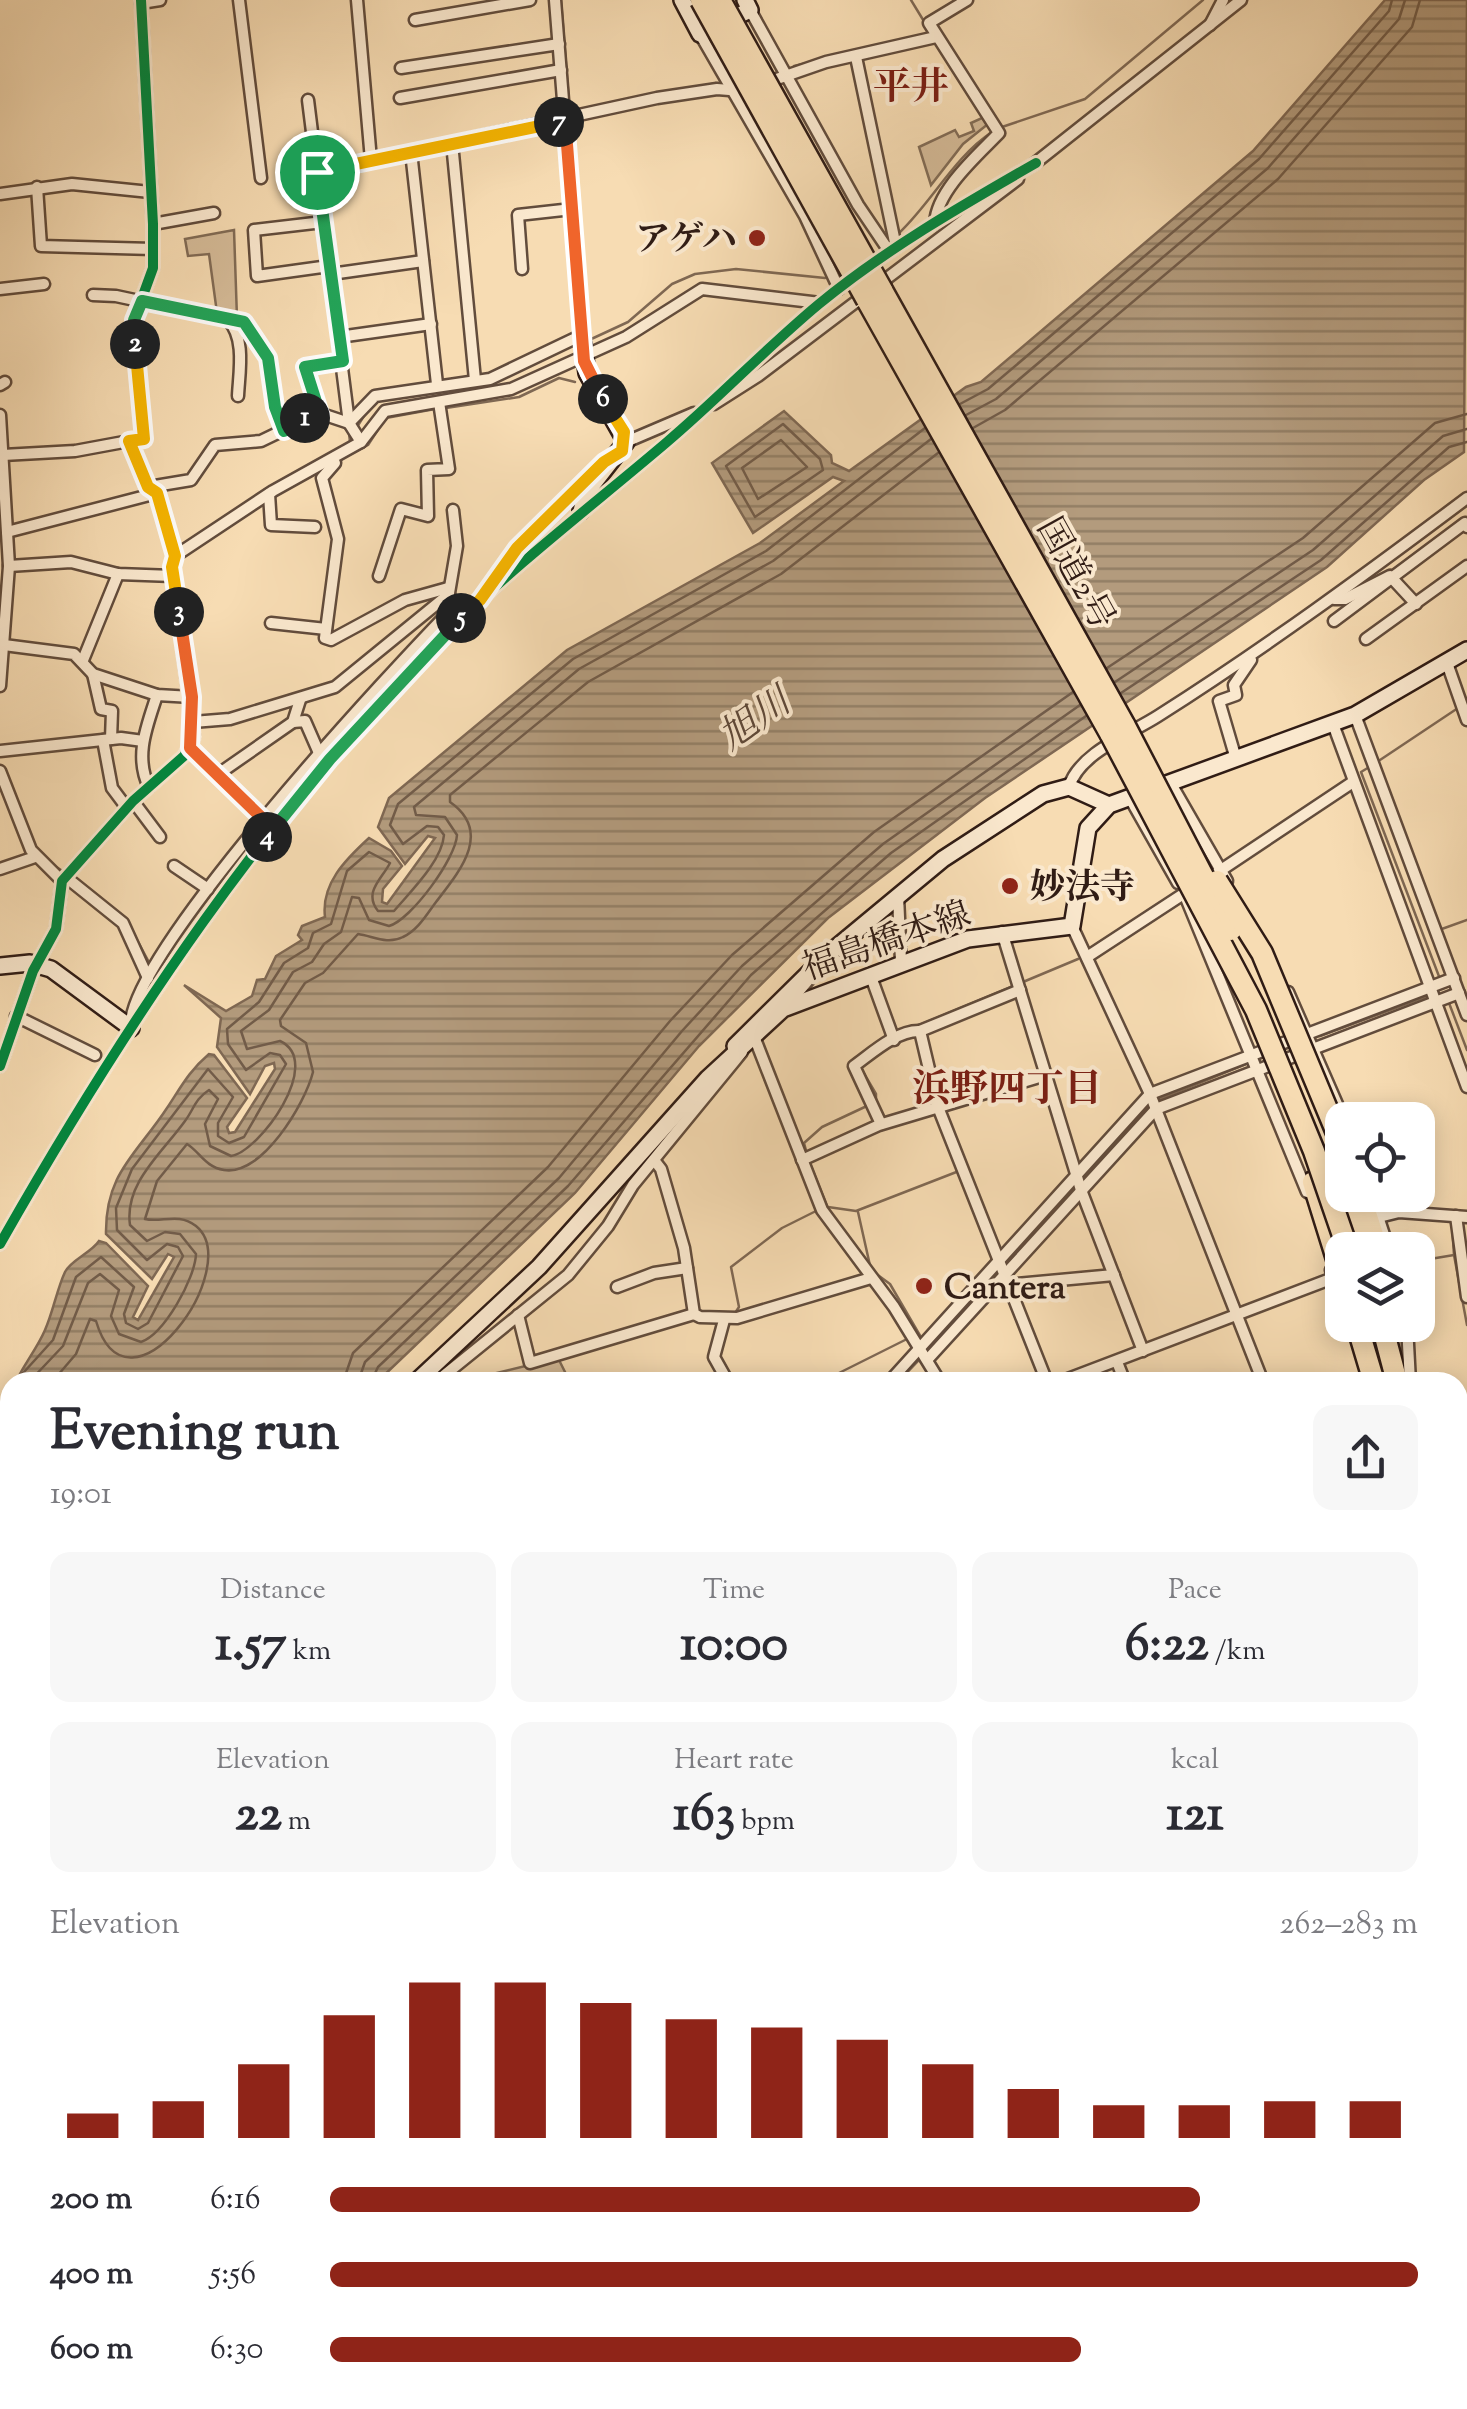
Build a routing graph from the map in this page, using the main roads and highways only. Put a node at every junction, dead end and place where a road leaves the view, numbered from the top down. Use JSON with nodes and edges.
{"nodes":[{"id":1,"x":682,"y":0,"type":"edge"},
{"id":2,"x":700,"y":0,"type":"edge"},
{"id":3,"x":720,"y":0,"type":"edge"},
{"id":4,"x":747,"y":5,"type":"edge"},
{"id":5,"x":582,"y":343,"type":"road end"},
{"id":6,"x":580,"y":511,"type":"road end"},
{"id":7,"x":1467,"y":650,"type":"edge"},
{"id":8,"x":1110,"y":805,"type":"junction"},
{"id":9,"x":1193,"y":852,"type":"junction"},
{"id":10,"x":1190,"y":891,"type":"junction"},
{"id":11,"x":0,"y":966,"type":"edge"},
{"id":12,"x":131,"y":1028,"type":"road end"},
{"id":13,"x":708,"y":1078,"type":"junction"},
{"id":14,"x":1325,"y":1105,"type":"edge"},
{"id":15,"x":1325,"y":1149,"type":"edge"},
{"id":16,"x":1326,"y":1232,"type":"edge"},
{"id":17,"x":1341,"y":1232,"type":"edge"},
{"id":18,"x":1363,"y":1342,"type":"edge"},
{"id":19,"x":1373,"y":1342,"type":"edge"},
{"id":20,"x":1386,"y":1342,"type":"edge"},
{"id":21,"x":1400,"y":1342,"type":"edge"},
{"id":22,"x":427,"y":1372,"type":"edge"},
{"id":23,"x":1371,"y":1372,"type":"edge"},
{"id":24,"x":1381,"y":1372,"type":"edge"},
{"id":25,"x":1394,"y":1372,"type":"edge"},
{"id":26,"x":1406,"y":1372,"type":"edge"}],
"edges":[{"from":1,"to":4,"type":"main road"},
{"from":2,"to":10,"type":"highway","name":"国道2号","bridge":true},
{"from":3,"to":9,"type":"highway","name":"国道2号","bridge":true},
{"from":5,"to":6,"type":"main road"},
{"from":7,"to":8,"type":"main road"},
{"from":8,"to":13,"type":"main road"},
{"from":8,"to":13,"type":"main road","name":"福島橋本線"},
{"from":9,"to":14,"type":"highway","bridge":true},
{"from":9,"to":15,"type":"highway","name":"国道2号","bridge":true},
{"from":10,"to":16,"type":"highway","bridge":true},
{"from":10,"to":17,"type":"highway","name":"国道2号","bridge":true},
{"from":11,"to":12,"type":"main road"},
{"from":13,"to":22,"type":"main road","name":"福島橋本線"},
{"from":18,"to":23,"type":"highway"},
{"from":19,"to":24,"type":"highway"},
{"from":20,"to":25,"type":"highway"},
{"from":21,"to":26,"type":"highway"}]}
